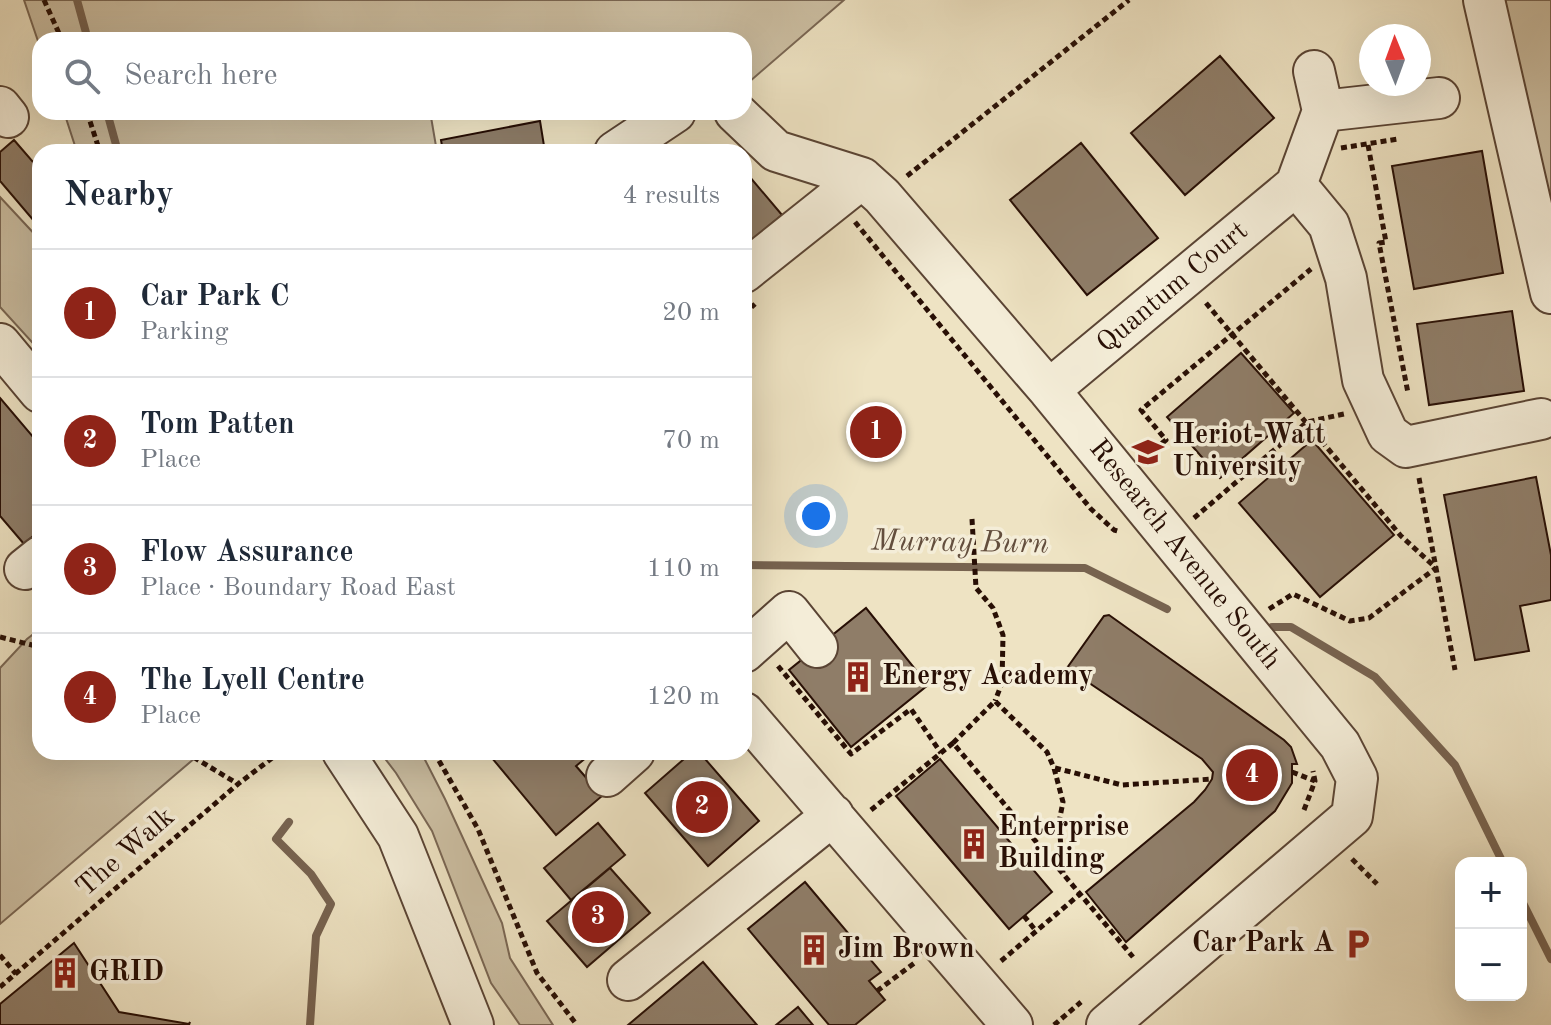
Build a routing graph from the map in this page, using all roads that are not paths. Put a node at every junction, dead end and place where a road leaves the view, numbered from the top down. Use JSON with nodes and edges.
{"nodes":[{"id":1,"x":1484,"y":0,"type":"edge"},
{"id":2,"x":1314,"y":71,"type":"dead end"},
{"id":3,"x":1439,"y":98,"type":"dead end"},
{"id":4,"x":663,"y":120,"type":"edge"},
{"id":5,"x":743,"y":120,"type":"edge"},
{"id":6,"x":1317,"y":128,"type":"junction"},
{"id":7,"x":627,"y":144,"type":"edge"},
{"id":8,"x":1296,"y":185,"type":"junction"},
{"id":9,"x":865,"y":198,"type":"junction"},
{"id":10,"x":752,"y":267,"type":"edge"},
{"id":11,"x":1551,"y":293,"type":"edge"},
{"id":12,"x":0,"y":344,"type":"edge"},
{"id":13,"x":32,"y":382,"type":"edge"},
{"id":14,"x":1049,"y":390,"type":"junction"},
{"id":15,"x":1541,"y":419,"type":"dead end"},
{"id":16,"x":752,"y":643,"type":"edge"},
{"id":17,"x":817,"y":647,"type":"dead end"},
{"id":18,"x":752,"y":722,"type":"edge"},
{"id":19,"x":348,"y":760,"type":"edge"},
{"id":20,"x":839,"y":823,"type":"junction"},
{"id":21,"x":628,"y":980,"type":"dead end"},
{"id":22,"x":1113,"y":1014,"type":"edge"},
{"id":23,"x":473,"y":1025,"type":"edge"},
{"id":24,"x":1012,"y":1025,"type":"edge"}],
"edges":[{"from":1,"to":11,"type":"street"},
{"from":2,"to":6,"type":"street"},
{"from":3,"to":6,"type":"street"},
{"from":4,"to":7,"type":"street"},
{"from":5,"to":9,"type":"street"},
{"from":6,"to":8,"type":"street","name":"Quantum Court"},
{"from":8,"to":14,"type":"street","name":"Quantum Court"},
{"from":8,"to":15,"type":"street"},
{"from":9,"to":10,"type":"street"},
{"from":9,"to":14,"type":"street","name":"Research Avenue South"},
{"from":12,"to":13,"type":"street"},
{"from":14,"to":22,"type":"street","name":"Research Avenue South"},
{"from":16,"to":17,"type":"street"},
{"from":18,"to":20,"type":"street"},
{"from":19,"to":23,"type":"street"},
{"from":20,"to":21,"type":"street"},
{"from":20,"to":24,"type":"street"}]}
